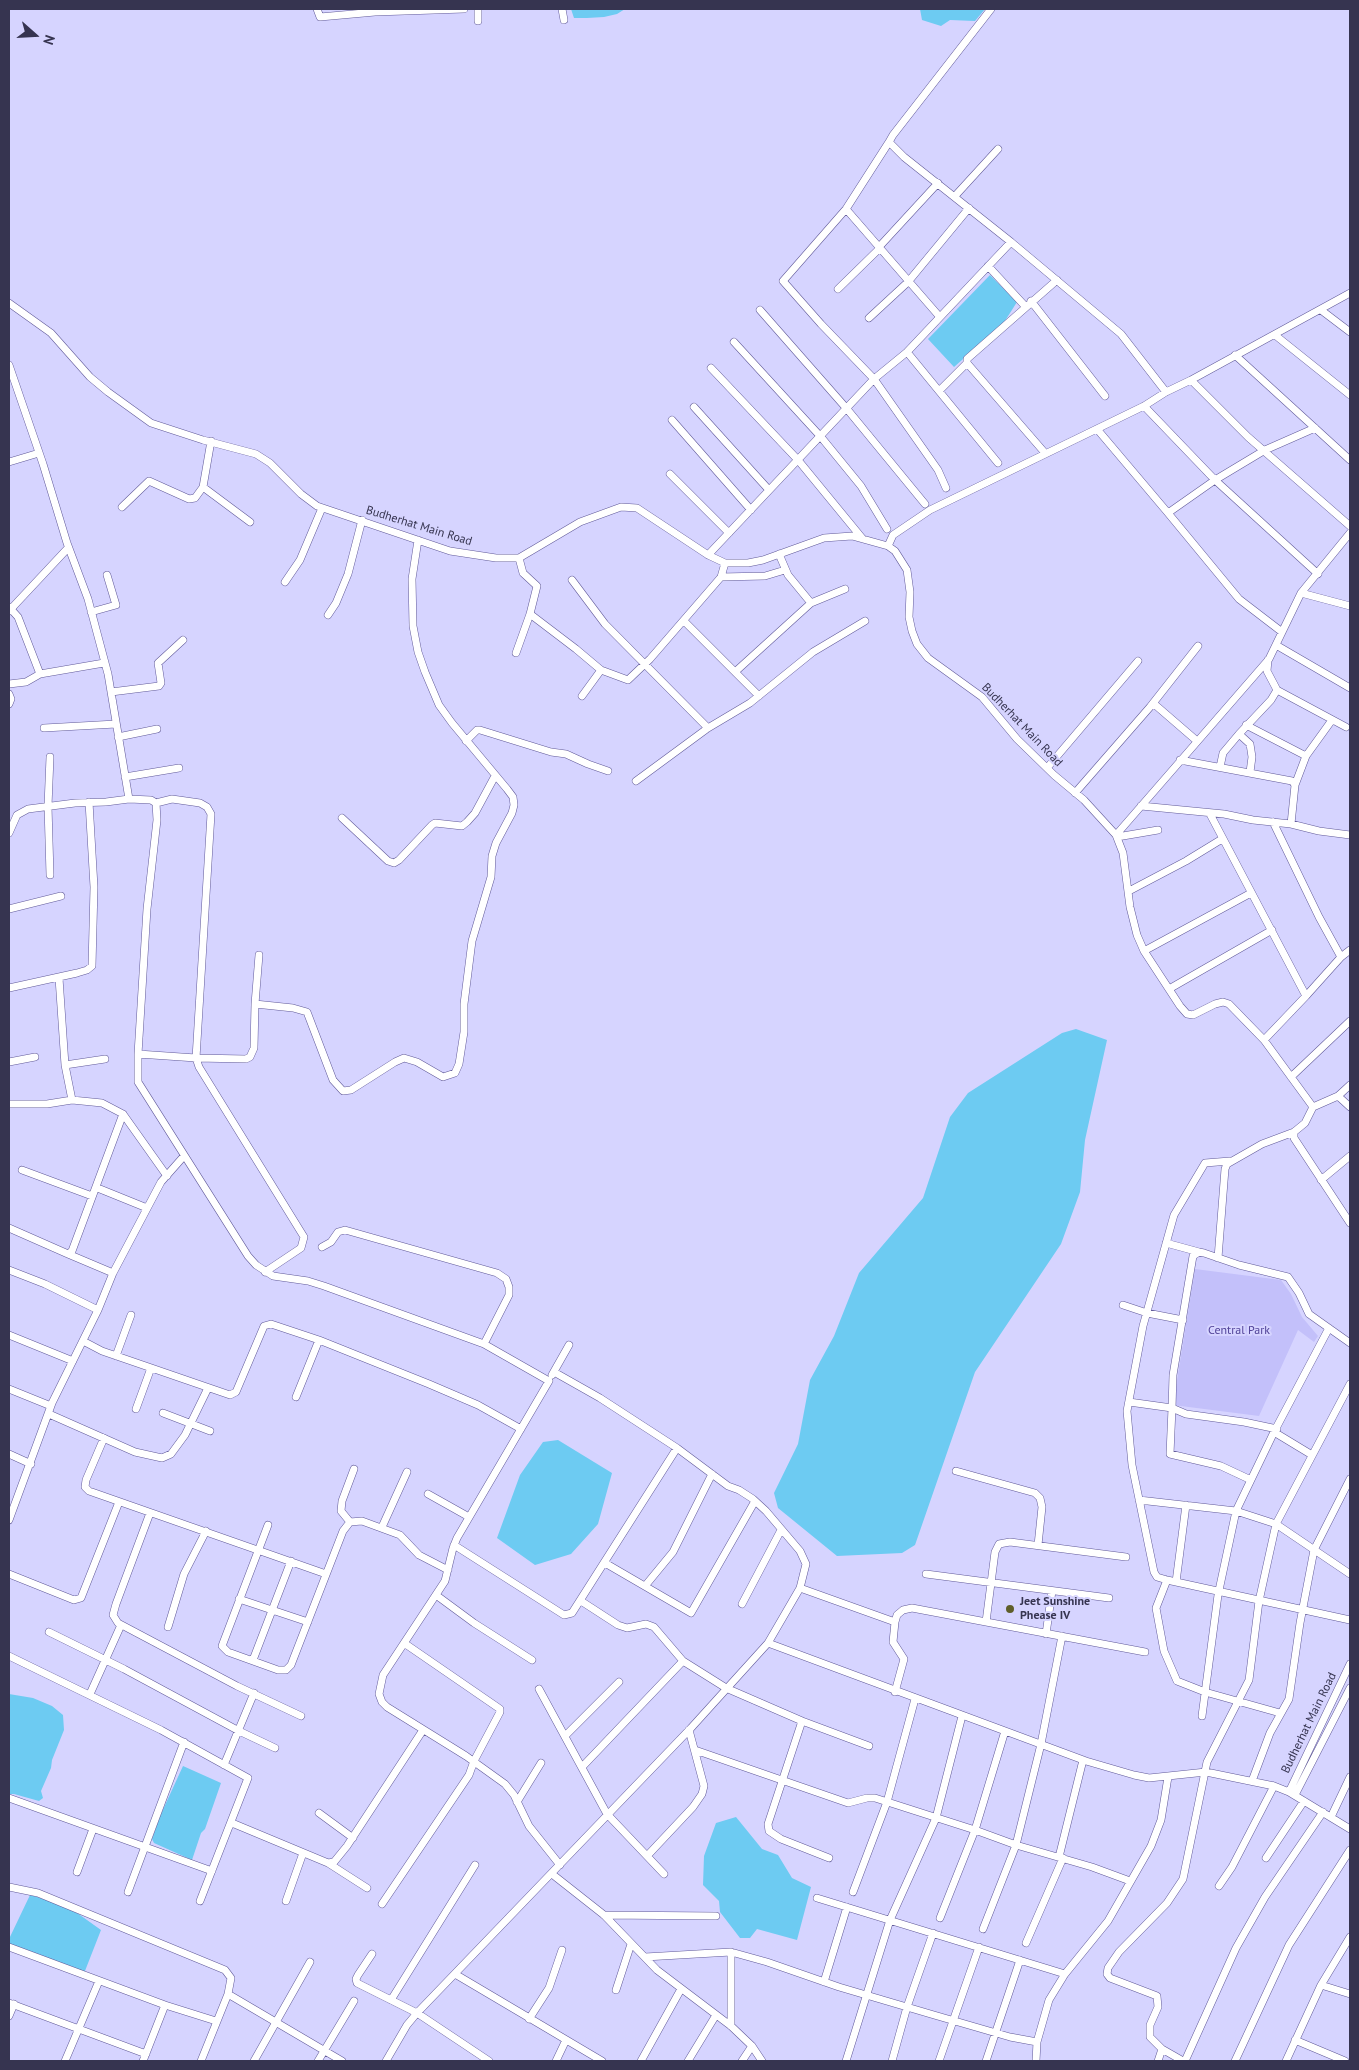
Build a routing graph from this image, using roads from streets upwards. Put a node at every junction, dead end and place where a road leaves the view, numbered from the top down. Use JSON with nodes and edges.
{"nodes":[{"id":1,"x":317,"y":9,"type":"edge"},
{"id":2,"x":464,"y":9,"type":"edge"},
{"id":3,"x":478,"y":9,"type":"edge"},
{"id":4,"x":562,"y":9,"type":"edge"},
{"id":5,"x":991,"y":9,"type":"edge"},
{"id":6,"x":564,"y":20,"type":"dead end"},
{"id":7,"x":478,"y":21,"type":"dead end"},
{"id":8,"x":890,"y":142,"type":"junction"},
{"id":9,"x":998,"y":149,"type":"dead end"},
{"id":10,"x":938,"y":184,"type":"junction"},
{"id":11,"x":955,"y":196,"type":"junction"},
{"id":12,"x":969,"y":208,"type":"junction"},
{"id":13,"x":846,"y":209,"type":"junction"},
{"id":14,"x":1011,"y":242,"type":"junction"},
{"id":15,"x":879,"y":248,"type":"junction"},
{"id":16,"x":988,"y":266,"type":"junction"},
{"id":17,"x":1057,"y":280,"type":"junction"},
{"id":18,"x":908,"y":282,"type":"junction"},
{"id":19,"x":838,"y":289,"type":"dead end"},
{"id":20,"x":1350,"y":293,"type":"edge"},
{"id":21,"x":1031,"y":301,"type":"junction"},
{"id":22,"x":9,"y":303,"type":"edge"},
{"id":23,"x":1025,"y":306,"type":"junction"},
{"id":24,"x":760,"y":310,"type":"dead end"},
{"id":25,"x":1321,"y":310,"type":"junction"},
{"id":26,"x":939,"y":316,"type":"junction"},
{"id":27,"x":869,"y":318,"type":"dead end"},
{"id":28,"x":1350,"y":332,"type":"edge"},
{"id":29,"x":1275,"y":335,"type":"junction"},
{"id":30,"x":734,"y":342,"type":"dead end"},
{"id":31,"x":907,"y":352,"type":"junction"},
{"id":32,"x":1235,"y":355,"type":"junction"},
{"id":33,"x":968,"y":363,"type":"junction"},
{"id":34,"x":9,"y":365,"type":"edge"},
{"id":35,"x":710,"y":368,"type":"dead end"},
{"id":36,"x":874,"y":379,"type":"junction"},
{"id":37,"x":1191,"y":380,"type":"junction"},
{"id":38,"x":939,"y":391,"type":"junction"},
{"id":39,"x":1166,"y":392,"type":"junction"},
{"id":40,"x":1105,"y":396,"type":"dead end"},
{"id":41,"x":1350,"y":396,"type":"edge"},
{"id":42,"x":694,"y":406,"type":"dead end"},
{"id":43,"x":1144,"y":406,"type":"junction"},
{"id":44,"x":847,"y":409,"type":"junction"},
{"id":45,"x":672,"y":420,"type":"dead end"},
{"id":46,"x":1315,"y":428,"type":"junction"},
{"id":47,"x":1097,"y":429,"type":"junction"},
{"id":48,"x":821,"y":437,"type":"junction"},
{"id":49,"x":211,"y":441,"type":"junction"},
{"id":50,"x":1266,"y":450,"type":"junction"},
{"id":51,"x":39,"y":452,"type":"junction"},
{"id":52,"x":1045,"y":453,"type":"junction"},
{"id":53,"x":798,"y":460,"type":"junction"},
{"id":54,"x":1350,"y":460,"type":"edge"},
{"id":55,"x":9,"y":462,"type":"edge"},
{"id":56,"x":998,"y":463,"type":"dead end"},
{"id":57,"x":670,"y":474,"type":"dead end"},
{"id":58,"x":1215,"y":480,"type":"junction"},
{"id":59,"x":203,"y":487,"type":"junction"},
{"id":60,"x":946,"y":488,"type":"dead end"},
{"id":61,"x":769,"y":490,"type":"junction"},
{"id":62,"x":925,"y":504,"type":"dead end"},
{"id":63,"x":122,"y":508,"type":"dead end"},
{"id":64,"x":322,"y":508,"type":"junction"},
{"id":65,"x":751,"y":510,"type":"junction"},
{"id":66,"x":1168,"y":513,"type":"junction"},
{"id":67,"x":362,"y":520,"type":"junction"},
{"id":68,"x":250,"y":522,"type":"dead end"},
{"id":69,"x":1350,"y":526,"type":"edge"},
{"id":70,"x":887,"y":529,"type":"dead end"},
{"id":71,"x":729,"y":533,"type":"junction"},
{"id":72,"x":1350,"y":533,"type":"edge"},
{"id":73,"x":862,"y":538,"type":"junction"},
{"id":74,"x":418,"y":540,"type":"junction"},
{"id":75,"x":1342,"y":542,"type":"junction"},
{"id":76,"x":1350,"y":545,"type":"edge"},
{"id":77,"x":888,"y":546,"type":"junction"},
{"id":78,"x":68,"y":548,"type":"junction"},
{"id":79,"x":779,"y":554,"type":"junction"},
{"id":80,"x":708,"y":555,"type":"junction"},
{"id":81,"x":519,"y":558,"type":"junction"},
{"id":82,"x":725,"y":564,"type":"junction"},
{"id":83,"x":785,"y":570,"type":"junction"},
{"id":84,"x":1318,"y":574,"type":"junction"},
{"id":85,"x":107,"y":575,"type":"dead end"},
{"id":86,"x":721,"y":577,"type":"junction"},
{"id":87,"x":572,"y":580,"type":"dead end"},
{"id":88,"x":286,"y":582,"type":"dead end"},
{"id":89,"x":845,"y":589,"type":"dead end"},
{"id":90,"x":1301,"y":593,"type":"junction"},
{"id":91,"x":811,"y":603,"type":"junction"},
{"id":92,"x":1350,"y":606,"type":"edge"},
{"id":93,"x":9,"y":609,"type":"edge"},
{"id":94,"x":91,"y":612,"type":"junction"},
{"id":95,"x":530,"y":614,"type":"junction"},
{"id":96,"x":328,"y":615,"type":"dead end"},
{"id":97,"x":684,"y":621,"type":"junction"},
{"id":98,"x":865,"y":621,"type":"dead end"},
{"id":99,"x":1282,"y":632,"type":"junction"},
{"id":100,"x":183,"y":640,"type":"dead end"},
{"id":101,"x":1276,"y":645,"type":"junction"},
{"id":102,"x":1198,"y":646,"type":"dead end"},
{"id":103,"x":516,"y":653,"type":"dead end"},
{"id":104,"x":1268,"y":660,"type":"junction"},
{"id":105,"x":1138,"y":661,"type":"dead end"},
{"id":106,"x":644,"y":662,"type":"junction"},
{"id":107,"x":104,"y":663,"type":"junction"},
{"id":108,"x":601,"y":670,"type":"junction"},
{"id":109,"x":735,"y":672,"type":"junction"},
{"id":110,"x":40,"y":674,"type":"junction"},
{"id":111,"x":9,"y":684,"type":"edge"},
{"id":112,"x":1350,"y":688,"type":"edge"},
{"id":113,"x":1277,"y":690,"type":"junction"},
{"id":114,"x":111,"y":692,"type":"junction"},
{"id":115,"x":9,"y":694,"type":"edge"},
{"id":116,"x":582,"y":696,"type":"dead end"},
{"id":117,"x":759,"y":696,"type":"junction"},
{"id":118,"x":1153,"y":703,"type":"junction"},
{"id":119,"x":9,"y":704,"type":"edge"},
{"id":120,"x":1332,"y":720,"type":"junction"},
{"id":121,"x":116,"y":724,"type":"junction"},
{"id":122,"x":1246,"y":726,"type":"junction"},
{"id":123,"x":1346,"y":727,"type":"dead end"},
{"id":124,"x":44,"y":728,"type":"dead end"},
{"id":125,"x":708,"y":728,"type":"junction"},
{"id":126,"x":157,"y":729,"type":"dead end"},
{"id":127,"x":1240,"y":734,"type":"junction"},
{"id":128,"x":118,"y":737,"type":"junction"},
{"id":129,"x":466,"y":740,"type":"junction"},
{"id":130,"x":1196,"y":741,"type":"junction"},
{"id":131,"x":50,"y":756,"type":"dead end"},
{"id":132,"x":1306,"y":756,"type":"junction"},
{"id":133,"x":1180,"y":760,"type":"junction"},
{"id":134,"x":1220,"y":767,"type":"junction"},
{"id":135,"x":179,"y":768,"type":"dead end"},
{"id":136,"x":1047,"y":768,"type":"junction"},
{"id":137,"x":608,"y":770,"type":"dead end"},
{"id":138,"x":1250,"y":772,"type":"junction"},
{"id":139,"x":495,"y":776,"type":"junction"},
{"id":140,"x":125,"y":777,"type":"junction"},
{"id":141,"x":636,"y":781,"type":"dead end"},
{"id":142,"x":1296,"y":785,"type":"junction"},
{"id":143,"x":1075,"y":793,"type":"junction"},
{"id":144,"x":129,"y":799,"type":"junction"},
{"id":145,"x":89,"y":802,"type":"junction"},
{"id":146,"x":156,"y":803,"type":"junction"},
{"id":147,"x":48,"y":806,"type":"junction"},
{"id":148,"x":1141,"y":806,"type":"junction"},
{"id":149,"x":1210,"y":814,"type":"junction"},
{"id":150,"x":342,"y":818,"type":"dead end"},
{"id":151,"x":1273,"y":822,"type":"junction"},
{"id":152,"x":1291,"y":824,"type":"junction"},
{"id":153,"x":1158,"y":830,"type":"dead end"},
{"id":154,"x":9,"y":833,"type":"edge"},
{"id":155,"x":1350,"y":835,"type":"edge"},
{"id":156,"x":1117,"y":836,"type":"junction"},
{"id":157,"x":1222,"y":839,"type":"junction"},
{"id":158,"x":50,"y":875,"type":"dead end"},
{"id":159,"x":1128,"y":891,"type":"junction"},
{"id":160,"x":1251,"y":893,"type":"junction"},
{"id":161,"x":61,"y":896,"type":"dead end"},
{"id":162,"x":9,"y":909,"type":"edge"},
{"id":163,"x":1272,"y":930,"type":"junction"},
{"id":164,"x":1144,"y":950,"type":"junction"},
{"id":165,"x":1350,"y":950,"type":"edge"},
{"id":166,"x":259,"y":955,"type":"dead end"},
{"id":167,"x":1341,"y":957,"type":"junction"},
{"id":168,"x":58,"y":978,"type":"junction"},
{"id":169,"x":9,"y":988,"type":"edge"},
{"id":170,"x":1168,"y":989,"type":"junction"},
{"id":171,"x":1306,"y":996,"type":"junction"},
{"id":172,"x":255,"y":1004,"type":"junction"},
{"id":173,"x":1350,"y":1021,"type":"edge"},
{"id":174,"x":1264,"y":1040,"type":"junction"},
{"id":175,"x":138,"y":1054,"type":"junction"},
{"id":176,"x":35,"y":1057,"type":"dead end"},
{"id":177,"x":196,"y":1058,"type":"junction"},
{"id":178,"x":105,"y":1059,"type":"dead end"},
{"id":179,"x":9,"y":1062,"type":"edge"},
{"id":180,"x":65,"y":1065,"type":"junction"},
{"id":181,"x":1291,"y":1077,"type":"junction"},
{"id":182,"x":1350,"y":1085,"type":"edge"},
{"id":183,"x":1338,"y":1096,"type":"junction"},
{"id":184,"x":72,"y":1100,"type":"junction"},
{"id":185,"x":9,"y":1104,"type":"edge"},
{"id":186,"x":1313,"y":1107,"type":"junction"},
{"id":187,"x":1350,"y":1107,"type":"edge"},
{"id":188,"x":123,"y":1114,"type":"junction"},
{"id":189,"x":1294,"y":1132,"type":"junction"},
{"id":190,"x":184,"y":1156,"type":"junction"},
{"id":191,"x":1350,"y":1156,"type":"edge"},
{"id":192,"x":1230,"y":1161,"type":"junction"},
{"id":193,"x":22,"y":1170,"type":"dead end"},
{"id":194,"x":167,"y":1176,"type":"junction"},
{"id":195,"x":1322,"y":1180,"type":"junction"},
{"id":196,"x":100,"y":1189,"type":"dead end"},
{"id":197,"x":92,"y":1196,"type":"junction"},
{"id":198,"x":147,"y":1208,"type":"junction"},
{"id":199,"x":1350,"y":1223,"type":"edge"},
{"id":200,"x":9,"y":1228,"type":"edge"},
{"id":201,"x":1166,"y":1243,"type":"junction"},
{"id":202,"x":322,"y":1248,"type":"dead end"},
{"id":203,"x":1199,"y":1252,"type":"junction"},
{"id":204,"x":68,"y":1254,"type":"junction"},
{"id":205,"x":1218,"y":1258,"type":"junction"},
{"id":206,"x":9,"y":1270,"type":"edge"},
{"id":207,"x":264,"y":1272,"type":"junction"},
{"id":208,"x":113,"y":1273,"type":"junction"},
{"id":209,"x":1126,"y":1306,"type":"dead end"},
{"id":210,"x":98,"y":1310,"type":"junction"},
{"id":211,"x":1146,"y":1312,"type":"junction"},
{"id":212,"x":131,"y":1315,"type":"dead end"},
{"id":213,"x":1183,"y":1320,"type":"junction"},
{"id":214,"x":1329,"y":1328,"type":"junction"},
{"id":215,"x":9,"y":1336,"type":"edge"},
{"id":216,"x":319,"y":1340,"type":"junction"},
{"id":217,"x":83,"y":1341,"type":"junction"},
{"id":218,"x":1350,"y":1343,"type":"edge"},
{"id":219,"x":484,"y":1344,"type":"junction"},
{"id":220,"x":570,"y":1345,"type":"dead end"},
{"id":221,"x":116,"y":1356,"type":"junction"},
{"id":222,"x":73,"y":1361,"type":"junction"},
{"id":223,"x":151,"y":1368,"type":"junction"},
{"id":224,"x":554,"y":1372,"type":"junction"},
{"id":225,"x":548,"y":1382,"type":"junction"},
{"id":226,"x":1350,"y":1384,"type":"edge"},
{"id":227,"x":208,"y":1388,"type":"junction"},
{"id":228,"x":9,"y":1389,"type":"edge"},
{"id":229,"x":296,"y":1397,"type":"dead end"},
{"id":230,"x":1129,"y":1402,"type":"junction"},
{"id":231,"x":51,"y":1406,"type":"junction"},
{"id":232,"x":1172,"y":1408,"type":"junction"},
{"id":233,"x":136,"y":1409,"type":"dead end"},
{"id":234,"x":163,"y":1413,"type":"dead end"},
{"id":235,"x":49,"y":1414,"type":"junction"},
{"id":236,"x":190,"y":1423,"type":"junction"},
{"id":237,"x":521,"y":1429,"type":"junction"},
{"id":238,"x":210,"y":1431,"type":"dead end"},
{"id":239,"x":1275,"y":1431,"type":"junction"},
{"id":240,"x":104,"y":1438,"type":"junction"},
{"id":241,"x":677,"y":1448,"type":"junction"},
{"id":242,"x":9,"y":1454,"type":"edge"},
{"id":243,"x":1312,"y":1455,"type":"junction"},
{"id":244,"x":31,"y":1464,"type":"junction"},
{"id":245,"x":354,"y":1469,"type":"dead end"},
{"id":246,"x":956,"y":1471,"type":"dead end"},
{"id":247,"x":407,"y":1472,"type":"dead end"},
{"id":248,"x":712,"y":1474,"type":"junction"},
{"id":249,"x":1251,"y":1480,"type":"junction"},
{"id":250,"x":1350,"y":1480,"type":"edge"},
{"id":251,"x":428,"y":1494,"type":"dead end"},
{"id":252,"x":1139,"y":1500,"type":"junction"},
{"id":253,"x":755,"y":1501,"type":"junction"},
{"id":254,"x":120,"y":1502,"type":"junction"},
{"id":255,"x":1186,"y":1506,"type":"junction"},
{"id":256,"x":1236,"y":1511,"type":"junction"},
{"id":257,"x":150,"y":1513,"type":"junction"},
{"id":258,"x":10,"y":1514,"type":"edge"},
{"id":259,"x":469,"y":1517,"type":"junction"},
{"id":260,"x":350,"y":1522,"type":"junction"},
{"id":261,"x":1276,"y":1524,"type":"junction"},
{"id":262,"x":268,"y":1525,"type":"dead end"},
{"id":263,"x":382,"y":1527,"type":"junction"},
{"id":264,"x":781,"y":1530,"type":"junction"},
{"id":265,"x":206,"y":1531,"type":"junction"},
{"id":266,"x":454,"y":1545,"type":"junction"},
{"id":267,"x":1038,"y":1546,"type":"junction"},
{"id":268,"x":258,"y":1549,"type":"junction"},
{"id":269,"x":1314,"y":1550,"type":"junction"},
{"id":270,"x":1126,"y":1557,"type":"dead end"},
{"id":271,"x":291,"y":1561,"type":"junction"},
{"id":272,"x":605,"y":1563,"type":"junction"},
{"id":273,"x":448,"y":1570,"type":"junction"},
{"id":274,"x":1350,"y":1573,"type":"edge"},
{"id":275,"x":9,"y":1574,"type":"edge"},
{"id":276,"x":326,"y":1574,"type":"junction"},
{"id":277,"x":926,"y":1574,"type":"dead end"},
{"id":278,"x":1167,"y":1580,"type":"junction"},
{"id":279,"x":992,"y":1581,"type":"junction"},
{"id":280,"x":1176,"y":1582,"type":"junction"},
{"id":281,"x":645,"y":1586,"type":"junction"},
{"id":282,"x":800,"y":1588,"type":"junction"},
{"id":283,"x":1052,"y":1591,"type":"junction"},
{"id":284,"x":1219,"y":1591,"type":"junction"},
{"id":285,"x":436,"y":1595,"type":"junction"},
{"id":286,"x":1109,"y":1598,"type":"dead end"},
{"id":287,"x":239,"y":1599,"type":"junction"},
{"id":288,"x":581,"y":1601,"type":"junction"},
{"id":289,"x":1259,"y":1601,"type":"junction"},
{"id":290,"x":742,"y":1604,"type":"dead end"},
{"id":291,"x":1302,"y":1609,"type":"junction"},
{"id":292,"x":272,"y":1610,"type":"junction"},
{"id":293,"x":1350,"y":1620,"type":"edge"},
{"id":294,"x":308,"y":1622,"type":"junction"},
{"id":295,"x":894,"y":1622,"type":"junction"},
{"id":296,"x":986,"y":1622,"type":"junction"},
{"id":297,"x":121,"y":1626,"type":"junction"},
{"id":298,"x":168,"y":1627,"type":"dead end"},
{"id":299,"x":48,"y":1632,"type":"dead end"},
{"id":300,"x":1046,"y":1634,"type":"junction"},
{"id":301,"x":1062,"y":1636,"type":"junction"},
{"id":302,"x":404,"y":1643,"type":"junction"},
{"id":303,"x":768,"y":1643,"type":"junction"},
{"id":304,"x":1146,"y":1652,"type":"dead end"},
{"id":305,"x":9,"y":1656,"type":"edge"},
{"id":306,"x":106,"y":1660,"type":"junction"},
{"id":307,"x":253,"y":1660,"type":"junction"},
{"id":308,"x":532,"y":1660,"type":"dead end"},
{"id":309,"x":683,"y":1661,"type":"junction"},
{"id":310,"x":1350,"y":1664,"type":"edge"},
{"id":311,"x":619,"y":1682,"type":"dead end"},
{"id":312,"x":726,"y":1688,"type":"junction"},
{"id":313,"x":1350,"y":1688,"type":"edge"},
{"id":314,"x":538,"y":1689,"type":"dead end"},
{"id":315,"x":895,"y":1692,"type":"junction"},
{"id":316,"x":1204,"y":1692,"type":"junction"},
{"id":317,"x":254,"y":1693,"type":"junction"},
{"id":318,"x":90,"y":1694,"type":"junction"},
{"id":319,"x":915,"y":1699,"type":"junction"},
{"id":320,"x":1348,"y":1699,"type":"edge"},
{"id":321,"x":1238,"y":1701,"type":"junction"},
{"id":322,"x":1280,"y":1713,"type":"junction"},
{"id":323,"x":301,"y":1716,"type":"dead end"},
{"id":324,"x":962,"y":1716,"type":"junction"},
{"id":325,"x":1202,"y":1716,"type":"dead end"},
{"id":326,"x":802,"y":1721,"type":"junction"},
{"id":327,"x":423,"y":1730,"type":"junction"},
{"id":328,"x":690,"y":1730,"type":"junction"},
{"id":329,"x":238,"y":1731,"type":"junction"},
{"id":330,"x":1005,"y":1731,"type":"junction"},
{"id":331,"x":565,"y":1736,"type":"junction"},
{"id":332,"x":184,"y":1742,"type":"junction"},
{"id":333,"x":1041,"y":1744,"type":"junction"},
{"id":334,"x":869,"y":1746,"type":"dead end"},
{"id":335,"x":275,"y":1748,"type":"dead end"},
{"id":336,"x":695,"y":1750,"type":"junction"},
{"id":337,"x":1083,"y":1760,"type":"junction"},
{"id":338,"x":474,"y":1761,"type":"junction"},
{"id":339,"x":541,"y":1763,"type":"dead end"},
{"id":340,"x":224,"y":1765,"type":"junction"},
{"id":341,"x":582,"y":1767,"type":"junction"},
{"id":342,"x":1206,"y":1772,"type":"junction"},
{"id":343,"x":1168,"y":1777,"type":"junction"},
{"id":344,"x":1350,"y":1777,"type":"edge"},
{"id":345,"x":782,"y":1779,"type":"junction"},
{"id":346,"x":1252,"y":1781,"type":"junction"},
{"id":347,"x":1274,"y":1786,"type":"junction"},
{"id":348,"x":1292,"y":1793,"type":"junction"},
{"id":349,"x":9,"y":1798,"type":"edge"},
{"id":350,"x":1304,"y":1801,"type":"junction"},
{"id":351,"x":516,"y":1802,"type":"junction"},
{"id":352,"x":887,"y":1802,"type":"junction"},
{"id":353,"x":1323,"y":1812,"type":"junction"},
{"id":354,"x":319,"y":1813,"type":"dead end"},
{"id":355,"x":607,"y":1814,"type":"junction"},
{"id":356,"x":1331,"y":1817,"type":"junction"},
{"id":357,"x":936,"y":1818,"type":"junction"},
{"id":358,"x":232,"y":1823,"type":"junction"},
{"id":359,"x":93,"y":1829,"type":"junction"},
{"id":360,"x":1350,"y":1829,"type":"edge"},
{"id":361,"x":976,"y":1830,"type":"junction"},
{"id":362,"x":353,"y":1838,"type":"junction"},
{"id":363,"x":1016,"y":1845,"type":"junction"},
{"id":364,"x":144,"y":1848,"type":"junction"},
{"id":365,"x":1350,"y":1850,"type":"edge"},
{"id":366,"x":304,"y":1853,"type":"junction"},
{"id":367,"x":647,"y":1856,"type":"junction"},
{"id":368,"x":829,"y":1858,"type":"dead end"},
{"id":369,"x":1061,"y":1858,"type":"junction"},
{"id":370,"x":1266,"y":1858,"type":"dead end"},
{"id":371,"x":328,"y":1863,"type":"junction"},
{"id":372,"x":475,"y":1865,"type":"dead end"},
{"id":373,"x":560,"y":1865,"type":"junction"},
{"id":374,"x":212,"y":1871,"type":"junction"},
{"id":375,"x":77,"y":1872,"type":"dead end"},
{"id":376,"x":552,"y":1874,"type":"junction"},
{"id":377,"x":664,"y":1874,"type":"dead end"},
{"id":378,"x":1130,"y":1881,"type":"junction"},
{"id":379,"x":1219,"y":1886,"type":"dead end"},
{"id":380,"x":9,"y":1887,"type":"edge"},
{"id":381,"x":367,"y":1888,"type":"dead end"},
{"id":382,"x":128,"y":1892,"type":"dead end"},
{"id":383,"x":853,"y":1892,"type":"dead end"},
{"id":384,"x":817,"y":1898,"type":"dead end"},
{"id":385,"x":286,"y":1901,"type":"dead end"},
{"id":386,"x":200,"y":1902,"type":"dead end"},
{"id":387,"x":382,"y":1904,"type":"dead end"},
{"id":388,"x":847,"y":1907,"type":"junction"},
{"id":389,"x":604,"y":1915,"type":"junction"},
{"id":390,"x":716,"y":1916,"type":"dead end"},
{"id":391,"x":940,"y":1918,"type":"dead end"},
{"id":392,"x":890,"y":1920,"type":"junction"},
{"id":393,"x":983,"y":1929,"type":"dead end"},
{"id":394,"x":934,"y":1933,"type":"junction"},
{"id":395,"x":1350,"y":1937,"type":"edge"},
{"id":396,"x":1026,"y":1943,"type":"dead end"},
{"id":397,"x":631,"y":1944,"type":"junction"},
{"id":398,"x":978,"y":1947,"type":"junction"},
{"id":399,"x":9,"y":1948,"type":"edge"},
{"id":400,"x":562,"y":1950,"type":"dead end"},
{"id":401,"x":731,"y":1952,"type":"junction"},
{"id":402,"x":372,"y":1954,"type":"dead end"},
{"id":403,"x":645,"y":1957,"type":"junction"},
{"id":404,"x":1020,"y":1960,"type":"junction"},
{"id":405,"x":310,"y":1962,"type":"dead end"},
{"id":406,"x":455,"y":1974,"type":"junction"},
{"id":407,"x":1065,"y":1974,"type":"junction"},
{"id":408,"x":99,"y":1981,"type":"junction"},
{"id":409,"x":824,"y":1982,"type":"junction"},
{"id":410,"x":1321,"y":1985,"type":"junction"},
{"id":411,"x":681,"y":1989,"type":"junction"},
{"id":412,"x":616,"y":1990,"type":"dead end"},
{"id":413,"x":228,"y":1994,"type":"junction"},
{"id":414,"x":1350,"y":1994,"type":"edge"},
{"id":415,"x":866,"y":1995,"type":"junction"},
{"id":416,"x":391,"y":2000,"type":"junction"},
{"id":417,"x":354,"y":2002,"type":"dead end"},
{"id":418,"x":11,"y":2004,"type":"edge"},
{"id":419,"x":165,"y":2005,"type":"junction"},
{"id":420,"x":907,"y":2007,"type":"junction"},
{"id":421,"x":417,"y":2013,"type":"junction"},
{"id":422,"x":716,"y":2015,"type":"junction"},
{"id":423,"x":9,"y":2016,"type":"edge"},
{"id":424,"x":529,"y":2019,"type":"junction"},
{"id":425,"x":952,"y":2020,"type":"junction"},
{"id":426,"x":216,"y":2021,"type":"junction"},
{"id":427,"x":276,"y":2021,"type":"junction"},
{"id":428,"x":732,"y":2026,"type":"junction"},
{"id":429,"x":80,"y":2030,"type":"junction"},
{"id":430,"x":995,"y":2033,"type":"junction"},
{"id":431,"x":566,"y":2040,"type":"junction"},
{"id":432,"x":1295,"y":2040,"type":"junction"},
{"id":433,"x":1038,"y":2042,"type":"junction"},
{"id":434,"x":752,"y":2046,"type":"junction"},
{"id":435,"x":1162,"y":2048,"type":"junction"},
{"id":436,"x":324,"y":2049,"type":"junction"},
{"id":437,"x":145,"y":2058,"type":"edge"},
{"id":438,"x":65,"y":2061,"type":"edge"},
{"id":439,"x":201,"y":2061,"type":"edge"},
{"id":440,"x":254,"y":2061,"type":"edge"},
{"id":441,"x":318,"y":2061,"type":"edge"},
{"id":442,"x":342,"y":2061,"type":"edge"},
{"id":443,"x":386,"y":2061,"type":"edge"},
{"id":444,"x":489,"y":2061,"type":"edge"},
{"id":445,"x":556,"y":2061,"type":"edge"},
{"id":446,"x":602,"y":2061,"type":"edge"},
{"id":447,"x":641,"y":2061,"type":"edge"},
{"id":448,"x":688,"y":2061,"type":"edge"},
{"id":449,"x":742,"y":2061,"type":"edge"},
{"id":450,"x":762,"y":2061,"type":"edge"},
{"id":451,"x":846,"y":2061,"type":"edge"},
{"id":452,"x":892,"y":2061,"type":"edge"},
{"id":453,"x":939,"y":2061,"type":"edge"},
{"id":454,"x":986,"y":2061,"type":"edge"},
{"id":455,"x":1036,"y":2061,"type":"edge"},
{"id":456,"x":1158,"y":2061,"type":"edge"},
{"id":457,"x":1184,"y":2061,"type":"edge"},
{"id":458,"x":1235,"y":2061,"type":"edge"},
{"id":459,"x":1286,"y":2061,"type":"edge"},
{"id":460,"x":1345,"y":2061,"type":"edge"}],
"edges":[{"from":1,"to":2,"type":"street"},
{"from":3,"to":7,"type":"street"},
{"from":4,"to":6,"type":"street"},
{"from":5,"to":8,"type":"street"},
{"from":8,"to":10,"type":"street"},
{"from":8,"to":13,"type":"street"},
{"from":9,"to":11,"type":"street"},
{"from":10,"to":11,"type":"street"},
{"from":10,"to":15,"type":"street"},
{"from":11,"to":12,"type":"street"},
{"from":12,"to":14,"type":"street"},
{"from":12,"to":18,"type":"street"},
{"from":13,"to":15,"type":"street"},
{"from":13,"to":36,"type":"street"},
{"from":14,"to":16,"type":"street"},
{"from":14,"to":17,"type":"street"},
{"from":15,"to":18,"type":"street"},
{"from":15,"to":19,"type":"street"},
{"from":16,"to":23,"type":"street"},
{"from":16,"to":26,"type":"street"},
{"from":17,"to":21,"type":"street"},
{"from":17,"to":39,"type":"street"},
{"from":18,"to":26,"type":"street"},
{"from":18,"to":27,"type":"street"},
{"from":20,"to":25,"type":"street"},
{"from":21,"to":23,"type":"street"},
{"from":21,"to":40,"type":"street"},
{"from":22,"to":49,"type":"street","name":"Budherhat Main Road"},
{"from":23,"to":33,"type":"street"},
{"from":24,"to":44,"type":"street"},
{"from":25,"to":28,"type":"street"},
{"from":25,"to":29,"type":"street"},
{"from":26,"to":31,"type":"street"},
{"from":29,"to":32,"type":"street"},
{"from":29,"to":41,"type":"street"},
{"from":30,"to":48,"type":"street"},
{"from":31,"to":36,"type":"street"},
{"from":31,"to":38,"type":"street"},
{"from":32,"to":37,"type":"street"},
{"from":32,"to":46,"type":"street"},
{"from":33,"to":38,"type":"street"},
{"from":33,"to":52,"type":"street"},
{"from":34,"to":51,"type":"street"},
{"from":35,"to":53,"type":"street"},
{"from":36,"to":44,"type":"street"},
{"from":36,"to":60,"type":"street"},
{"from":37,"to":39,"type":"street"},
{"from":37,"to":50,"type":"street"},
{"from":38,"to":56,"type":"street"},
{"from":39,"to":43,"type":"street"},
{"from":42,"to":61,"type":"street"},
{"from":43,"to":47,"type":"street"},
{"from":43,"to":58,"type":"street"},
{"from":44,"to":48,"type":"street"},
{"from":44,"to":62,"type":"street"},
{"from":45,"to":65,"type":"street"},
{"from":46,"to":50,"type":"street"},
{"from":46,"to":54,"type":"street"},
{"from":47,"to":52,"type":"street"},
{"from":47,"to":66,"type":"street"},
{"from":48,"to":53,"type":"street"},
{"from":48,"to":70,"type":"street"},
{"from":49,"to":59,"type":"street"},
{"from":49,"to":64,"type":"street","name":"Budherhat Main Road"},
{"from":50,"to":58,"type":"street"},
{"from":50,"to":69,"type":"street"},
{"from":51,"to":55,"type":"street"},
{"from":51,"to":78,"type":"street"},
{"from":52,"to":77,"type":"street"},
{"from":53,"to":61,"type":"street"},
{"from":53,"to":73,"type":"street"},
{"from":57,"to":71,"type":"street"},
{"from":58,"to":66,"type":"street"},
{"from":58,"to":84,"type":"street"},
{"from":59,"to":63,"type":"street"},
{"from":59,"to":68,"type":"street"},
{"from":61,"to":65,"type":"street"},
{"from":64,"to":67,"type":"street","name":"Budherhat Main Road"},
{"from":64,"to":88,"type":"street"},
{"from":65,"to":71,"type":"street"},
{"from":66,"to":99,"type":"street"},
{"from":67,"to":74,"type":"street","name":"Budherhat Main Road"},
{"from":67,"to":96,"type":"street"},
{"from":71,"to":80,"type":"street"},
{"from":72,"to":75,"type":"street"},
{"from":73,"to":77,"type":"street"},
{"from":73,"to":79,"type":"street"},
{"from":74,"to":81,"type":"street","name":"Budherhat Main Road"},
{"from":74,"to":129,"type":"street"},
{"from":75,"to":76,"type":"street"},
{"from":75,"to":84,"type":"street"},
{"from":77,"to":136,"type":"street","name":"Budherhat Main Road"},
{"from":78,"to":93,"type":"street"},
{"from":78,"to":94,"type":"street"},
{"from":79,"to":82,"type":"street"},
{"from":79,"to":83,"type":"street"},
{"from":80,"to":81,"type":"street"},
{"from":80,"to":82,"type":"street"},
{"from":81,"to":95,"type":"street"},
{"from":82,"to":86,"type":"street"},
{"from":83,"to":86,"type":"street"},
{"from":83,"to":91,"type":"street"},
{"from":84,"to":90,"type":"street"},
{"from":85,"to":94,"type":"street"},
{"from":86,"to":97,"type":"street"},
{"from":87,"to":106,"type":"street"},
{"from":89,"to":91,"type":"street"},
{"from":90,"to":92,"type":"street"},
{"from":90,"to":99,"type":"street"},
{"from":91,"to":109,"type":"street"},
{"from":93,"to":110,"type":"street"},
{"from":94,"to":107,"type":"street"},
{"from":95,"to":103,"type":"street"},
{"from":95,"to":108,"type":"street"},
{"from":97,"to":106,"type":"street"},
{"from":97,"to":109,"type":"street"},
{"from":98,"to":117,"type":"street"},
{"from":99,"to":101,"type":"street"},
{"from":100,"to":114,"type":"street"},
{"from":101,"to":104,"type":"street"},
{"from":101,"to":112,"type":"street"},
{"from":102,"to":118,"type":"street"},
{"from":104,"to":113,"type":"street"},
{"from":104,"to":130,"type":"street"},
{"from":105,"to":136,"type":"street"},
{"from":106,"to":108,"type":"street"},
{"from":106,"to":125,"type":"street"},
{"from":107,"to":110,"type":"street"},
{"from":107,"to":114,"type":"street"},
{"from":108,"to":116,"type":"street"},
{"from":109,"to":117,"type":"street"},
{"from":110,"to":111,"type":"street"},
{"from":113,"to":120,"type":"street"},
{"from":113,"to":122,"type":"street"},
{"from":114,"to":121,"type":"street"},
{"from":115,"to":119,"type":"street"},
{"from":117,"to":125,"type":"street"},
{"from":118,"to":130,"type":"street"},
{"from":118,"to":143,"type":"street"},
{"from":120,"to":123,"type":"street"},
{"from":120,"to":132,"type":"street"},
{"from":121,"to":124,"type":"street"},
{"from":121,"to":128,"type":"street"},
{"from":122,"to":127,"type":"street"},
{"from":122,"to":132,"type":"street"},
{"from":125,"to":141,"type":"street"},
{"from":126,"to":128,"type":"street"},
{"from":127,"to":134,"type":"street"},
{"from":127,"to":138,"type":"street"},
{"from":128,"to":140,"type":"street"},
{"from":129,"to":137,"type":"street"},
{"from":129,"to":139,"type":"street"},
{"from":130,"to":133,"type":"street"},
{"from":131,"to":147,"type":"street"},
{"from":132,"to":142,"type":"street"},
{"from":133,"to":134,"type":"street"},
{"from":133,"to":148,"type":"street"},
{"from":134,"to":138,"type":"street"},
{"from":135,"to":140,"type":"street"},
{"from":136,"to":143,"type":"street","name":"Budherhat Main Road"},
{"from":138,"to":142,"type":"street"},
{"from":139,"to":150,"type":"street"},
{"from":139,"to":172,"type":"street"},
{"from":140,"to":144,"type":"street"},
{"from":142,"to":152,"type":"street"},
{"from":143,"to":156,"type":"street","name":"Budherhat Main Road"},
{"from":144,"to":145,"type":"street"},
{"from":144,"to":146,"type":"street"},
{"from":145,"to":147,"type":"street"},
{"from":145,"to":168,"type":"street"},
{"from":146,"to":175,"type":"street"},
{"from":146,"to":177,"type":"street"},
{"from":147,"to":154,"type":"street"},
{"from":147,"to":158,"type":"street"},
{"from":148,"to":149,"type":"street"},
{"from":148,"to":156,"type":"street"},
{"from":149,"to":151,"type":"street"},
{"from":149,"to":157,"type":"street"},
{"from":151,"to":152,"type":"street"},
{"from":151,"to":167,"type":"street"},
{"from":152,"to":155,"type":"street"},
{"from":153,"to":156,"type":"street"},
{"from":156,"to":159,"type":"street","name":"Budherhat Main Road"},
{"from":157,"to":159,"type":"street"},
{"from":157,"to":160,"type":"street"},
{"from":159,"to":164,"type":"street","name":"Budherhat Main Road"},
{"from":160,"to":163,"type":"street"},
{"from":160,"to":164,"type":"street"},
{"from":161,"to":162,"type":"street"},
{"from":163,"to":170,"type":"street"},
{"from":163,"to":171,"type":"street"},
{"from":164,"to":170,"type":"street","name":"Budherhat Main Road"},
{"from":165,"to":167,"type":"street"},
{"from":166,"to":172,"type":"street"},
{"from":167,"to":171,"type":"street"},
{"from":168,"to":169,"type":"street"},
{"from":168,"to":180,"type":"street"},
{"from":170,"to":174,"type":"street","name":"Budherhat Main Road"},
{"from":171,"to":174,"type":"street"},
{"from":172,"to":177,"type":"street"},
{"from":173,"to":181,"type":"street"},
{"from":174,"to":181,"type":"street","name":"Budherhat Main Road"},
{"from":175,"to":177,"type":"street"},
{"from":175,"to":190,"type":"street"},
{"from":176,"to":179,"type":"street"},
{"from":177,"to":207,"type":"street"},
{"from":178,"to":180,"type":"street"},
{"from":180,"to":184,"type":"street"},
{"from":181,"to":186,"type":"street","name":"Budherhat Main Road"},
{"from":182,"to":183,"type":"street"},
{"from":183,"to":186,"type":"street"},
{"from":183,"to":187,"type":"street"},
{"from":184,"to":185,"type":"street"},
{"from":184,"to":188,"type":"street"},
{"from":186,"to":189,"type":"street"},
{"from":188,"to":194,"type":"street"},
{"from":188,"to":197,"type":"street"},
{"from":189,"to":192,"type":"street"},
{"from":189,"to":195,"type":"street"},
{"from":190,"to":194,"type":"street"},
{"from":190,"to":207,"type":"street"},
{"from":191,"to":195,"type":"street"},
{"from":192,"to":201,"type":"street"},
{"from":192,"to":205,"type":"street"},
{"from":193,"to":197,"type":"street"},
{"from":194,"to":198,"type":"street"},
{"from":195,"to":199,"type":"street"},
{"from":196,"to":198,"type":"street"},
{"from":197,"to":204,"type":"street"},
{"from":198,"to":208,"type":"street"},
{"from":200,"to":204,"type":"street"},
{"from":201,"to":203,"type":"street"},
{"from":201,"to":211,"type":"street"},
{"from":202,"to":219,"type":"street"},
{"from":203,"to":205,"type":"street"},
{"from":203,"to":213,"type":"street"},
{"from":204,"to":208,"type":"street"},
{"from":205,"to":214,"type":"street"},
{"from":206,"to":210,"type":"street"},
{"from":207,"to":219,"type":"street"},
{"from":208,"to":210,"type":"street"},
{"from":209,"to":211,"type":"street"},
{"from":210,"to":217,"type":"street"},
{"from":211,"to":213,"type":"street"},
{"from":211,"to":230,"type":"street"},
{"from":212,"to":221,"type":"street"},
{"from":213,"to":232,"type":"street"},
{"from":214,"to":218,"type":"street"},
{"from":214,"to":239,"type":"street"},
{"from":215,"to":222,"type":"street"},
{"from":216,"to":227,"type":"street"},
{"from":216,"to":229,"type":"street"},
{"from":216,"to":237,"type":"street"},
{"from":217,"to":221,"type":"street"},
{"from":217,"to":222,"type":"street"},
{"from":219,"to":225,"type":"street"},
{"from":220,"to":224,"type":"street"},
{"from":221,"to":223,"type":"street"},
{"from":222,"to":231,"type":"street"},
{"from":223,"to":227,"type":"street"},
{"from":223,"to":233,"type":"street"},
{"from":224,"to":225,"type":"street"},
{"from":224,"to":241,"type":"street"},
{"from":225,"to":237,"type":"street"},
{"from":226,"to":243,"type":"street"},
{"from":227,"to":236,"type":"street"},
{"from":228,"to":231,"type":"street"},
{"from":230,"to":232,"type":"street"},
{"from":230,"to":252,"type":"street"},
{"from":231,"to":235,"type":"street"},
{"from":232,"to":239,"type":"street"},
{"from":232,"to":249,"type":"street"},
{"from":234,"to":236,"type":"street"},
{"from":235,"to":240,"type":"street"},
{"from":235,"to":244,"type":"street"},
{"from":236,"to":238,"type":"street"},
{"from":236,"to":240,"type":"street"},
{"from":237,"to":259,"type":"street"},
{"from":239,"to":243,"type":"street"},
{"from":239,"to":249,"type":"street"},
{"from":240,"to":254,"type":"street"},
{"from":241,"to":248,"type":"street"},
{"from":241,"to":272,"type":"street"},
{"from":242,"to":244,"type":"street"},
{"from":243,"to":261,"type":"street"},
{"from":244,"to":258,"type":"street"},
{"from":245,"to":260,"type":"street"},
{"from":246,"to":267,"type":"street"},
{"from":247,"to":263,"type":"street"},
{"from":248,"to":253,"type":"street"},
{"from":248,"to":281,"type":"street"},
{"from":249,"to":256,"type":"street"},
{"from":250,"to":269,"type":"street"},
{"from":251,"to":259,"type":"street"},
{"from":252,"to":255,"type":"street"},
{"from":252,"to":278,"type":"street"},
{"from":253,"to":264,"type":"street"},
{"from":253,"to":281,"type":"street"},
{"from":254,"to":257,"type":"street"},
{"from":254,"to":275,"type":"street"},
{"from":255,"to":256,"type":"street"},
{"from":255,"to":280,"type":"street"},
{"from":256,"to":261,"type":"street"},
{"from":256,"to":284,"type":"street"},
{"from":257,"to":265,"type":"street"},
{"from":257,"to":297,"type":"street"},
{"from":259,"to":266,"type":"street"},
{"from":260,"to":263,"type":"street"},
{"from":260,"to":276,"type":"street"},
{"from":261,"to":269,"type":"street"},
{"from":261,"to":289,"type":"street"},
{"from":262,"to":268,"type":"street"},
{"from":263,"to":273,"type":"street"},
{"from":264,"to":282,"type":"street"},
{"from":264,"to":290,"type":"street"},
{"from":265,"to":268,"type":"street"},
{"from":265,"to":298,"type":"street"},
{"from":266,"to":273,"type":"street"},
{"from":266,"to":288,"type":"street"},
{"from":267,"to":270,"type":"street"},
{"from":267,"to":279,"type":"street"},
{"from":268,"to":271,"type":"street"},
{"from":268,"to":287,"type":"street"},
{"from":269,"to":274,"type":"street"},
{"from":269,"to":291,"type":"street"},
{"from":271,"to":276,"type":"street"},
{"from":271,"to":292,"type":"street"},
{"from":272,"to":281,"type":"street"},
{"from":272,"to":288,"type":"street"},
{"from":273,"to":285,"type":"street"},
{"from":276,"to":294,"type":"street"},
{"from":277,"to":279,"type":"street"},
{"from":278,"to":280,"type":"street"},
{"from":278,"to":316,"type":"street"},
{"from":279,"to":283,"type":"street"},
{"from":279,"to":296,"type":"street"},
{"from":280,"to":284,"type":"street"},
{"from":282,"to":295,"type":"street"},
{"from":282,"to":303,"type":"street"},
{"from":283,"to":286,"type":"street"},
{"from":283,"to":300,"type":"street"},
{"from":284,"to":289,"type":"street"},
{"from":284,"to":316,"type":"street"},
{"from":285,"to":302,"type":"street"},
{"from":285,"to":308,"type":"street"},
{"from":287,"to":292,"type":"street"},
{"from":287,"to":307,"type":"street"},
{"from":288,"to":309,"type":"street"},
{"from":289,"to":291,"type":"street"},
{"from":289,"to":321,"type":"street"},
{"from":291,"to":293,"type":"street"},
{"from":291,"to":322,"type":"street"},
{"from":292,"to":294,"type":"street"},
{"from":292,"to":307,"type":"street"},
{"from":294,"to":307,"type":"street"},
{"from":295,"to":296,"type":"street"},
{"from":295,"to":315,"type":"street"},
{"from":296,"to":300,"type":"street"},
{"from":297,"to":306,"type":"street"},
{"from":297,"to":317,"type":"street"},
{"from":299,"to":306,"type":"street"},
{"from":300,"to":301,"type":"street"},
{"from":301,"to":304,"type":"street"},
{"from":301,"to":333,"type":"street"},
{"from":302,"to":327,"type":"street"},
{"from":302,"to":338,"type":"street"},
{"from":303,"to":312,"type":"street"},
{"from":303,"to":315,"type":"street","name":"Budherhat Main Road"},
{"from":305,"to":318,"type":"street"},
{"from":306,"to":318,"type":"street"},
{"from":306,"to":329,"type":"street"},
{"from":309,"to":312,"type":"street"},
{"from":309,"to":341,"type":"street"},
{"from":310,"to":348,"type":"street","name":"Budherhat Main Road"},
{"from":311,"to":331,"type":"street"},
{"from":312,"to":326,"type":"street"},
{"from":312,"to":328,"type":"street"},
{"from":313,"to":320,"type":"street","name":"Budherhat Main Road"},
{"from":314,"to":331,"type":"street"},
{"from":315,"to":319,"type":"street","name":"Budherhat Main Road"},
{"from":316,"to":321,"type":"street"},
{"from":316,"to":325,"type":"street"},
{"from":317,"to":323,"type":"street"},
{"from":317,"to":329,"type":"street"},
{"from":318,"to":332,"type":"street"},
{"from":319,"to":324,"type":"street","name":"Budherhat Main Road"},
{"from":319,"to":352,"type":"street"},
{"from":320,"to":348,"type":"street","name":"Budherhat Main Road"},
{"from":321,"to":322,"type":"street"},
{"from":321,"to":342,"type":"street"},
{"from":322,"to":346,"type":"street"},
{"from":324,"to":330,"type":"street","name":"Budherhat Main Road"},
{"from":324,"to":357,"type":"street"},
{"from":326,"to":334,"type":"street"},
{"from":326,"to":345,"type":"street"},
{"from":327,"to":338,"type":"street"},
{"from":327,"to":362,"type":"street"},
{"from":328,"to":336,"type":"street"},
{"from":328,"to":355,"type":"street"},
{"from":329,"to":335,"type":"street"},
{"from":329,"to":340,"type":"street"},
{"from":330,"to":333,"type":"street","name":"Budherhat Main Road"},
{"from":330,"to":361,"type":"street"},
{"from":331,"to":341,"type":"street"},
{"from":332,"to":340,"type":"street"},
{"from":332,"to":364,"type":"street"},
{"from":333,"to":337,"type":"street","name":"Budherhat Main Road"},
{"from":333,"to":363,"type":"street"},
{"from":336,"to":345,"type":"street"},
{"from":336,"to":367,"type":"street"},
{"from":337,"to":343,"type":"street","name":"Budherhat Main Road"},
{"from":337,"to":369,"type":"street"},
{"from":338,"to":351,"type":"street"},
{"from":338,"to":387,"type":"street"},
{"from":339,"to":351,"type":"street"},
{"from":340,"to":358,"type":"street"},
{"from":341,"to":355,"type":"street"},
{"from":342,"to":343,"type":"street","name":"Budherhat Main Road"},
{"from":342,"to":346,"type":"street","name":"Budherhat Main Road"},
{"from":342,"to":435,"type":"street"},
{"from":343,"to":378,"type":"street"},
{"from":344,"to":356,"type":"street"},
{"from":345,"to":352,"type":"street"},
{"from":345,"to":368,"type":"street"},
{"from":346,"to":347,"type":"street","name":"Budherhat Main Road"},
{"from":347,"to":348,"type":"street","name":"Budherhat Main Road"},
{"from":347,"to":379,"type":"street"},
{"from":348,"to":350,"type":"street","name":"Budherhat Main Road"},
{"from":349,"to":359,"type":"street"},
{"from":350,"to":353,"type":"street","name":"Budherhat Main Road"},
{"from":350,"to":370,"type":"street"},
{"from":351,"to":373,"type":"street"},
{"from":352,"to":357,"type":"street"},
{"from":352,"to":383,"type":"street"},
{"from":353,"to":356,"type":"street","name":"Budherhat Main Road"},
{"from":353,"to":457,"type":"street"},
{"from":354,"to":362,"type":"street"},
{"from":355,"to":367,"type":"street"},
{"from":355,"to":373,"type":"street"},
{"from":356,"to":360,"type":"street","name":"Budherhat Main Road"},
{"from":357,"to":361,"type":"street"},
{"from":357,"to":392,"type":"street"},
{"from":358,"to":366,"type":"street"},
{"from":358,"to":374,"type":"street"},
{"from":359,"to":364,"type":"street"},
{"from":359,"to":375,"type":"street"},
{"from":361,"to":363,"type":"street"},
{"from":361,"to":391,"type":"street"},
{"from":362,"to":371,"type":"street"},
{"from":363,"to":369,"type":"street"},
{"from":363,"to":393,"type":"street"},
{"from":364,"to":374,"type":"street"},
{"from":364,"to":382,"type":"street"},
{"from":365,"to":458,"type":"street"},
{"from":366,"to":371,"type":"street"},
{"from":366,"to":385,"type":"street"},
{"from":367,"to":377,"type":"street"},
{"from":369,"to":378,"type":"street"},
{"from":369,"to":396,"type":"street"},
{"from":371,"to":381,"type":"street"},
{"from":372,"to":416,"type":"street"},
{"from":373,"to":376,"type":"street"},
{"from":374,"to":386,"type":"street"},
{"from":376,"to":389,"type":"street"},
{"from":376,"to":406,"type":"street"},
{"from":378,"to":407,"type":"street"},
{"from":380,"to":413,"type":"street"},
{"from":384,"to":388,"type":"street"},
{"from":388,"to":392,"type":"street"},
{"from":388,"to":409,"type":"street"},
{"from":389,"to":390,"type":"street"},
{"from":389,"to":397,"type":"street"},
{"from":392,"to":394,"type":"street"},
{"from":392,"to":415,"type":"street"},
{"from":394,"to":398,"type":"street"},
{"from":394,"to":420,"type":"street"},
{"from":395,"to":410,"type":"street"},
{"from":397,"to":403,"type":"street"},
{"from":397,"to":412,"type":"street"},
{"from":398,"to":404,"type":"street"},
{"from":398,"to":425,"type":"street"},
{"from":399,"to":408,"type":"street"},
{"from":400,"to":424,"type":"street"},
{"from":401,"to":403,"type":"street"},
{"from":401,"to":409,"type":"street"},
{"from":401,"to":428,"type":"street"},
{"from":402,"to":416,"type":"street"},
{"from":403,"to":411,"type":"street"},
{"from":404,"to":407,"type":"street"},
{"from":404,"to":430,"type":"street"},
{"from":405,"to":427,"type":"street"},
{"from":406,"to":421,"type":"street"},
{"from":406,"to":424,"type":"street"},
{"from":407,"to":433,"type":"street"},
{"from":408,"to":419,"type":"street"},
{"from":408,"to":429,"type":"street"},
{"from":409,"to":415,"type":"street"},
{"from":410,"to":414,"type":"street"},
{"from":410,"to":432,"type":"street"},
{"from":411,"to":422,"type":"street"},
{"from":411,"to":447,"type":"street"},
{"from":413,"to":426,"type":"street"},
{"from":413,"to":427,"type":"street"},
{"from":415,"to":420,"type":"street"},
{"from":415,"to":451,"type":"street"},
{"from":416,"to":421,"type":"street"},
{"from":417,"to":436,"type":"street"},
{"from":418,"to":423,"type":"street"},
{"from":418,"to":429,"type":"street"},
{"from":419,"to":426,"type":"street"},
{"from":419,"to":437,"type":"street"},
{"from":420,"to":425,"type":"street"},
{"from":420,"to":452,"type":"street"},
{"from":421,"to":443,"type":"street"},
{"from":421,"to":444,"type":"street"},
{"from":422,"to":428,"type":"street"},
{"from":422,"to":448,"type":"street"},
{"from":424,"to":431,"type":"street"},
{"from":425,"to":430,"type":"street"},
{"from":425,"to":453,"type":"street"},
{"from":426,"to":439,"type":"street"},
{"from":427,"to":436,"type":"street"},
{"from":427,"to":440,"type":"street"},
{"from":428,"to":434,"type":"street"},
{"from":429,"to":437,"type":"street"},
{"from":429,"to":438,"type":"street"},
{"from":430,"to":433,"type":"street"},
{"from":430,"to":454,"type":"street"},
{"from":431,"to":445,"type":"street"},
{"from":431,"to":446,"type":"street"},
{"from":432,"to":459,"type":"street"},
{"from":432,"to":460,"type":"street"},
{"from":433,"to":455,"type":"street"},
{"from":434,"to":449,"type":"street"},
{"from":434,"to":450,"type":"street"},
{"from":435,"to":456,"type":"street"},
{"from":435,"to":457,"type":"street"},
{"from":436,"to":441,"type":"street"},
{"from":436,"to":442,"type":"street"}]}
